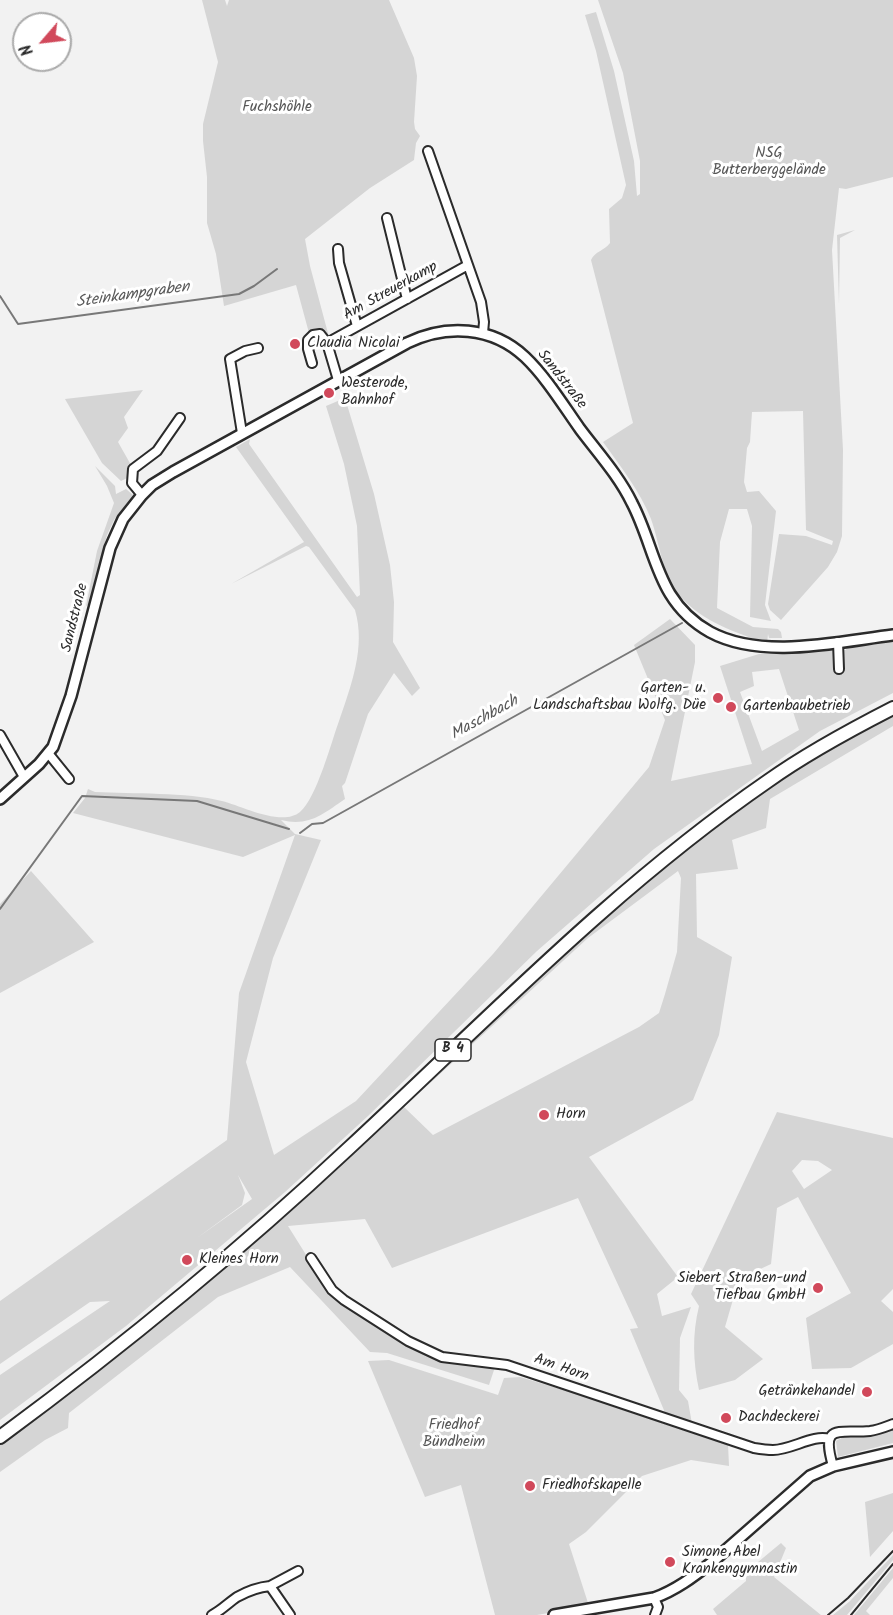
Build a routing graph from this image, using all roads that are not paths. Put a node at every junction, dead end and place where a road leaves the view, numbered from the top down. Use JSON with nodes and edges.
{"nodes":[{"id":1,"x":428,"y":151,"type":"dead end"},
{"id":2,"x":387,"y":218,"type":"dead end"},
{"id":3,"x":338,"y":249,"type":"dead end"},
{"id":4,"x":468,"y":265,"type":"junction"},
{"id":5,"x":407,"y":299,"type":"junction"},
{"id":6,"x":357,"y":326,"type":"junction"},
{"id":7,"x":483,"y":333,"type":"junction"},
{"id":8,"x":327,"y":342,"type":"junction"},
{"id":9,"x":258,"y":348,"type":"dead end"},
{"id":10,"x":312,"y":363,"type":"dead end"},
{"id":11,"x":338,"y":380,"type":"junction"},
{"id":12,"x":180,"y":418,"type":"dead end"},
{"id":13,"x":242,"y":433,"type":"junction"},
{"id":14,"x":142,"y":495,"type":"junction"},
{"id":15,"x":893,"y":635,"type":"edge"},
{"id":16,"x":838,"y":642,"type":"junction"},
{"id":17,"x":840,"y":669,"type":"dead end"},
{"id":18,"x":893,"y":700,"type":"edge"},
{"id":19,"x":893,"y":708,"type":"edge"},
{"id":20,"x":861,"y":720,"type":"junction"},
{"id":21,"x":0,"y":735,"type":"edge"},
{"id":22,"x":48,"y":753,"type":"junction"},
{"id":23,"x":24,"y":777,"type":"junction"},
{"id":24,"x":69,"y":779,"type":"dead end"},
{"id":25,"x":0,"y":799,"type":"edge"},
{"id":26,"x":259,"y":1226,"type":"junction"},
{"id":27,"x":311,"y":1258,"type":"dead end"},
{"id":28,"x":893,"y":1424,"type":"edge"},
{"id":29,"x":0,"y":1428,"type":"edge"},
{"id":30,"x":0,"y":1437,"type":"edge"},
{"id":31,"x":829,"y":1439,"type":"junction"},
{"id":32,"x":893,"y":1452,"type":"edge"},
{"id":33,"x":833,"y":1466,"type":"junction"},
{"id":34,"x":298,"y":1571,"type":"dead end"},
{"id":35,"x":270,"y":1586,"type":"junction"},
{"id":36,"x":654,"y":1598,"type":"junction"},
{"id":37,"x":212,"y":1615,"type":"edge"},
{"id":38,"x":290,"y":1615,"type":"edge"},
{"id":39,"x":554,"y":1615,"type":"edge"},
{"id":40,"x":655,"y":1615,"type":"edge"}],
"edges":[{"from":1,"to":4,"type":"street"},
{"from":2,"to":5,"type":"street"},
{"from":3,"to":6,"type":"street"},
{"from":4,"to":5,"type":"street","name":"Am Streuerkamp"},
{"from":4,"to":7,"type":"street"},
{"from":5,"to":6,"type":"street","name":"Am Streuerkamp"},
{"from":6,"to":8,"type":"street","name":"Am Streuerkamp"},
{"from":7,"to":11,"type":"street","name":"Sandstraße"},
{"from":7,"to":16,"type":"street","name":"Sandstraße"},
{"from":8,"to":10,"type":"street"},
{"from":8,"to":11,"type":"street"},
{"from":9,"to":13,"type":"street"},
{"from":11,"to":13,"type":"street","name":"Sandstraße"},
{"from":12,"to":14,"type":"street"},
{"from":13,"to":14,"type":"street","name":"Sandstraße"},
{"from":14,"to":22,"type":"street","name":"Sandstraße"},
{"from":15,"to":16,"type":"street","name":"Sandstraße"},
{"from":16,"to":17,"type":"street"},
{"from":18,"to":20,"type":"highway","number":"B 4"},
{"from":19,"to":20,"type":"highway","number":"B 4"},
{"from":20,"to":26,"type":"highway","number":"B 4"},
{"from":21,"to":23,"type":"street"},
{"from":22,"to":23,"type":"street","name":"Sandstraße"},
{"from":22,"to":24,"type":"street"},
{"from":23,"to":25,"type":"street","name":"Sandstraße"},
{"from":26,"to":29,"type":"highway","number":"B 4"},
{"from":26,"to":30,"type":"highway","number":"B 4"},
{"from":27,"to":31,"type":"street","name":"Am Horn"},
{"from":28,"to":31,"type":"street","name":"Am Horn"},
{"from":31,"to":33,"type":"street"},
{"from":32,"to":33,"type":"street"},
{"from":33,"to":36,"type":"street"},
{"from":34,"to":35,"type":"street"},
{"from":35,"to":37,"type":"street"},
{"from":35,"to":38,"type":"street"},
{"from":36,"to":39,"type":"street"},
{"from":36,"to":40,"type":"street"}]}
